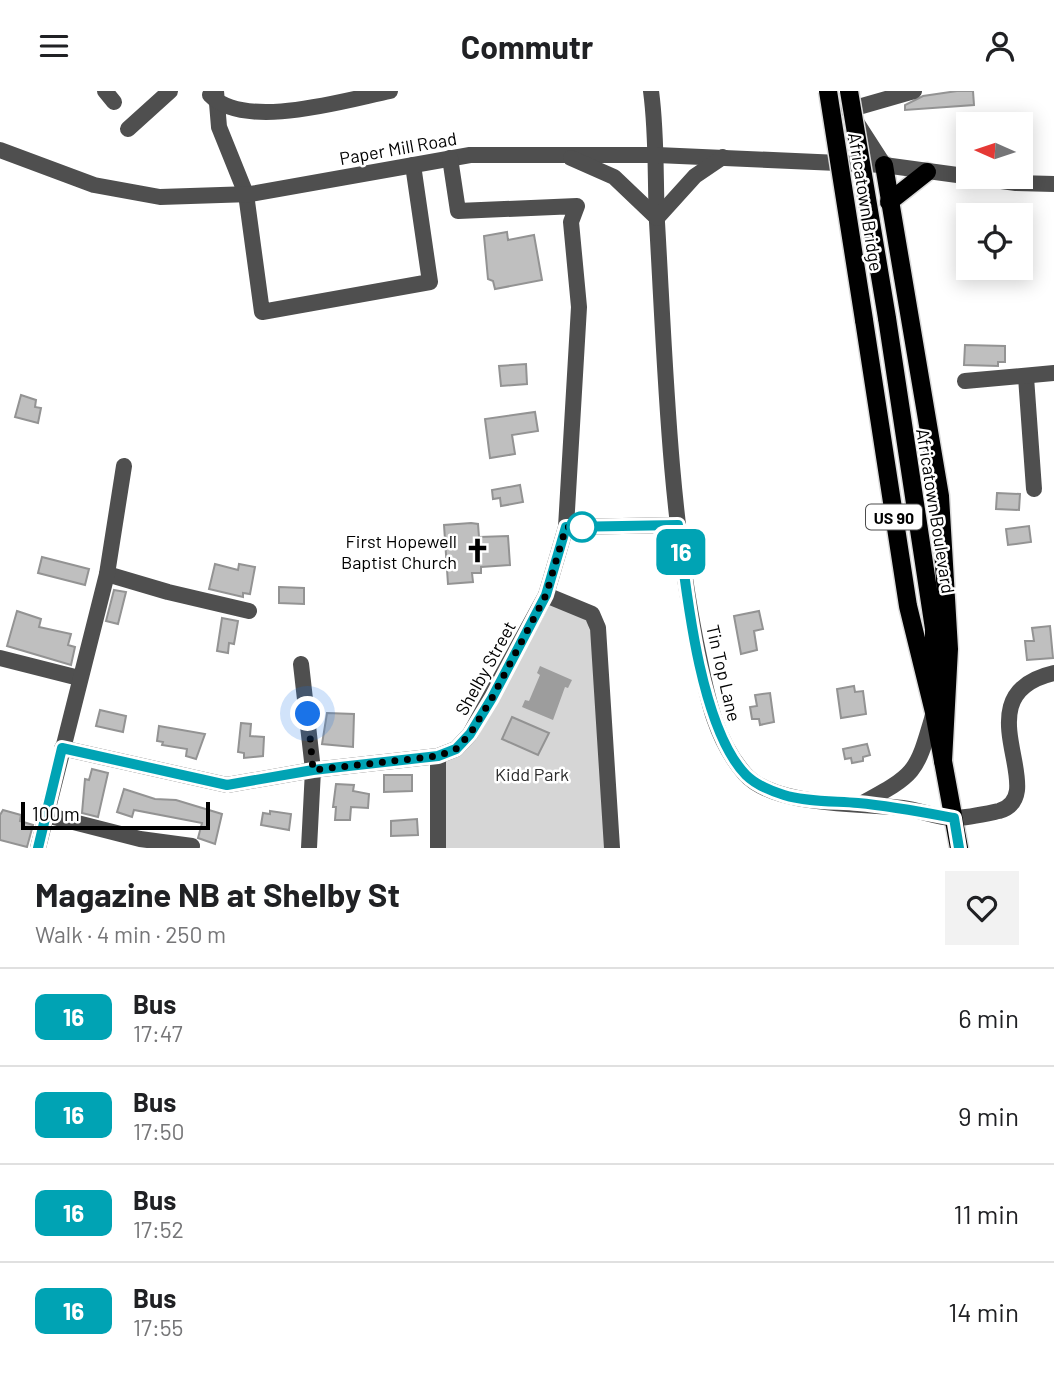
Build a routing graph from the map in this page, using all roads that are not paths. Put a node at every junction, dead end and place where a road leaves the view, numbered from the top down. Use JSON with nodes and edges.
{"nodes":[{"id":1,"x":170,"y":91,"type":"edge"},
{"id":2,"x":390,"y":91,"type":"edge"},
{"id":3,"x":651,"y":91,"type":"edge"},
{"id":4,"x":828,"y":91,"type":"edge"},
{"id":5,"x":841,"y":91,"type":"edge"},
{"id":6,"x":849,"y":91,"type":"edge"},
{"id":7,"x":914,"y":91,"type":"edge"},
{"id":8,"x":213,"y":94,"type":"edge"},
{"id":9,"x":848,"y":110,"type":"junction"},
{"id":10,"x":128,"y":129,"type":"dead end"},
{"id":11,"x":0,"y":151,"type":"edge"},
{"id":12,"x":563,"y":155,"type":"junction"},
{"id":13,"x":657,"y":155,"type":"junction"},
{"id":14,"x":723,"y":157,"type":"junction"},
{"id":15,"x":450,"y":158,"type":"junction"},
{"id":16,"x":412,"y":165,"type":"junction"},
{"id":17,"x":884,"y":165,"type":"junction"},
{"id":18,"x":927,"y":172,"type":"junction"},
{"id":19,"x":1054,"y":184,"type":"edge"},
{"id":20,"x":246,"y":194,"type":"junction"},
{"id":21,"x":889,"y":202,"type":"junction"},
{"id":22,"x":657,"y":218,"type":"junction"},
{"id":23,"x":887,"y":318,"type":"joint"},
{"id":24,"x":864,"y":320,"type":"joint"},
{"id":25,"x":1054,"y":373,"type":"edge"},
{"id":26,"x":1026,"y":377,"type":"junction"},
{"id":27,"x":965,"y":381,"type":"dead end"},
{"id":28,"x":124,"y":466,"type":"dead end"},
{"id":29,"x":1034,"y":489,"type":"dead end"},
{"id":30,"x":678,"y":525,"type":"junction"},
{"id":31,"x":566,"y":527,"type":"junction"},
{"id":32,"x":107,"y":574,"type":"junction"},
{"id":33,"x":546,"y":595,"type":"junction"},
{"id":34,"x":249,"y":611,"type":"dead end"},
{"id":35,"x":0,"y":658,"type":"edge"},
{"id":36,"x":301,"y":664,"type":"dead end"},
{"id":37,"x":1054,"y":673,"type":"edge"},
{"id":38,"x":79,"y":678,"type":"junction"},
{"id":39,"x":934,"y":712,"type":"junction"},
{"id":40,"x":62,"y":748,"type":"junction"},
{"id":41,"x":438,"y":756,"type":"junction"},
{"id":42,"x":943,"y":761,"type":"junction"},
{"id":43,"x":313,"y":770,"type":"junction"},
{"id":44,"x":861,"y":804,"type":"junction"},
{"id":45,"x":46,"y":815,"type":"junction"},
{"id":46,"x":954,"y":818,"type":"junction"},
{"id":47,"x":192,"y":846,"type":"dead end"},
{"id":48,"x":38,"y":848,"type":"edge"},
{"id":49,"x":309,"y":848,"type":"edge"},
{"id":50,"x":438,"y":848,"type":"edge"},
{"id":51,"x":612,"y":848,"type":"edge"},
{"id":52,"x":959,"y":848,"type":"edge"}],
"edges":[{"from":1,"to":10,"type":"street"},
{"from":2,"to":8,"type":"street"},
{"from":3,"to":13,"type":"street","name":"Tin Top Lane"},
{"from":4,"to":24,"type":"main road","name":"Africatown Bridge","number":"US 90","bridge":true},
{"from":5,"to":9,"type":"street"},
{"from":6,"to":23,"type":"main road","name":"Africatown Bridge","number":"US 90","bridge":true},
{"from":7,"to":9,"type":"street"},
{"from":8,"to":20,"type":"street"},
{"from":9,"to":17,"type":"street"},
{"from":11,"to":20,"type":"street","name":"Paper Mill Road"},
{"from":12,"to":13,"type":"street","name":"Paper Mill Road"},
{"from":12,"to":15,"type":"street","name":"Paper Mill Road"},
{"from":12,"to":22,"type":"street"},
{"from":13,"to":14,"type":"street","name":"Paper Mill Road"},
{"from":13,"to":22,"type":"street","name":"Tin Top Lane"},
{"from":14,"to":17,"type":"street","name":"Paper Mill Road"},
{"from":14,"to":22,"type":"street"},
{"from":15,"to":16,"type":"street","name":"Paper Mill Road"},
{"from":15,"to":31,"type":"street","name":"Shelby Street"},
{"from":16,"to":20,"type":"street","name":"Paper Mill Road"},
{"from":16,"to":20,"type":"street"},
{"from":17,"to":18,"type":"street","name":"Paper Mill Road"},
{"from":17,"to":21,"type":"main road"},
{"from":18,"to":19,"type":"street","name":"Paper Mill Road"},
{"from":18,"to":21,"type":"main road"},
{"from":21,"to":42,"type":"main road"},
{"from":22,"to":30,"type":"street","name":"Tin Top Lane"},
{"from":23,"to":39,"type":"main road","name":"Africatown Boulevard","number":"US 90"},
{"from":24,"to":39,"type":"main road","name":"Africatown Boulevard","number":"US 90"},
{"from":25,"to":26,"type":"street"},
{"from":26,"to":27,"type":"street"},
{"from":26,"to":29,"type":"street"},
{"from":28,"to":32,"type":"street"},
{"from":30,"to":31,"type":"street"},
{"from":30,"to":44,"type":"street","name":"Tin Top Lane"},
{"from":31,"to":33,"type":"street","name":"Shelby Street"},
{"from":32,"to":34,"type":"street"},
{"from":32,"to":38,"type":"street"},
{"from":33,"to":41,"type":"street","name":"Shelby Street"},
{"from":33,"to":51,"type":"street"},
{"from":35,"to":38,"type":"street"},
{"from":36,"to":43,"type":"street"},
{"from":37,"to":46,"type":"street","name":"Tin Top Lane"},
{"from":38,"to":40,"type":"street"},
{"from":39,"to":42,"type":"main road","name":"Africatown Boulevard","number":"US 90"},
{"from":39,"to":44,"type":"street"},
{"from":40,"to":43,"type":"street","name":"Shelby Street"},
{"from":40,"to":45,"type":"street"},
{"from":41,"to":43,"type":"street","name":"Shelby Street"},
{"from":41,"to":50,"type":"street"},
{"from":42,"to":46,"type":"main road","name":"Africatown Boulevard","number":"US 90"},
{"from":43,"to":49,"type":"street"},
{"from":44,"to":46,"type":"street","name":"Tin Top Lane"},
{"from":45,"to":47,"type":"street"},
{"from":45,"to":48,"type":"street"},
{"from":46,"to":52,"type":"main road","name":"Africatown Boulevard","number":"US 90"}]}
